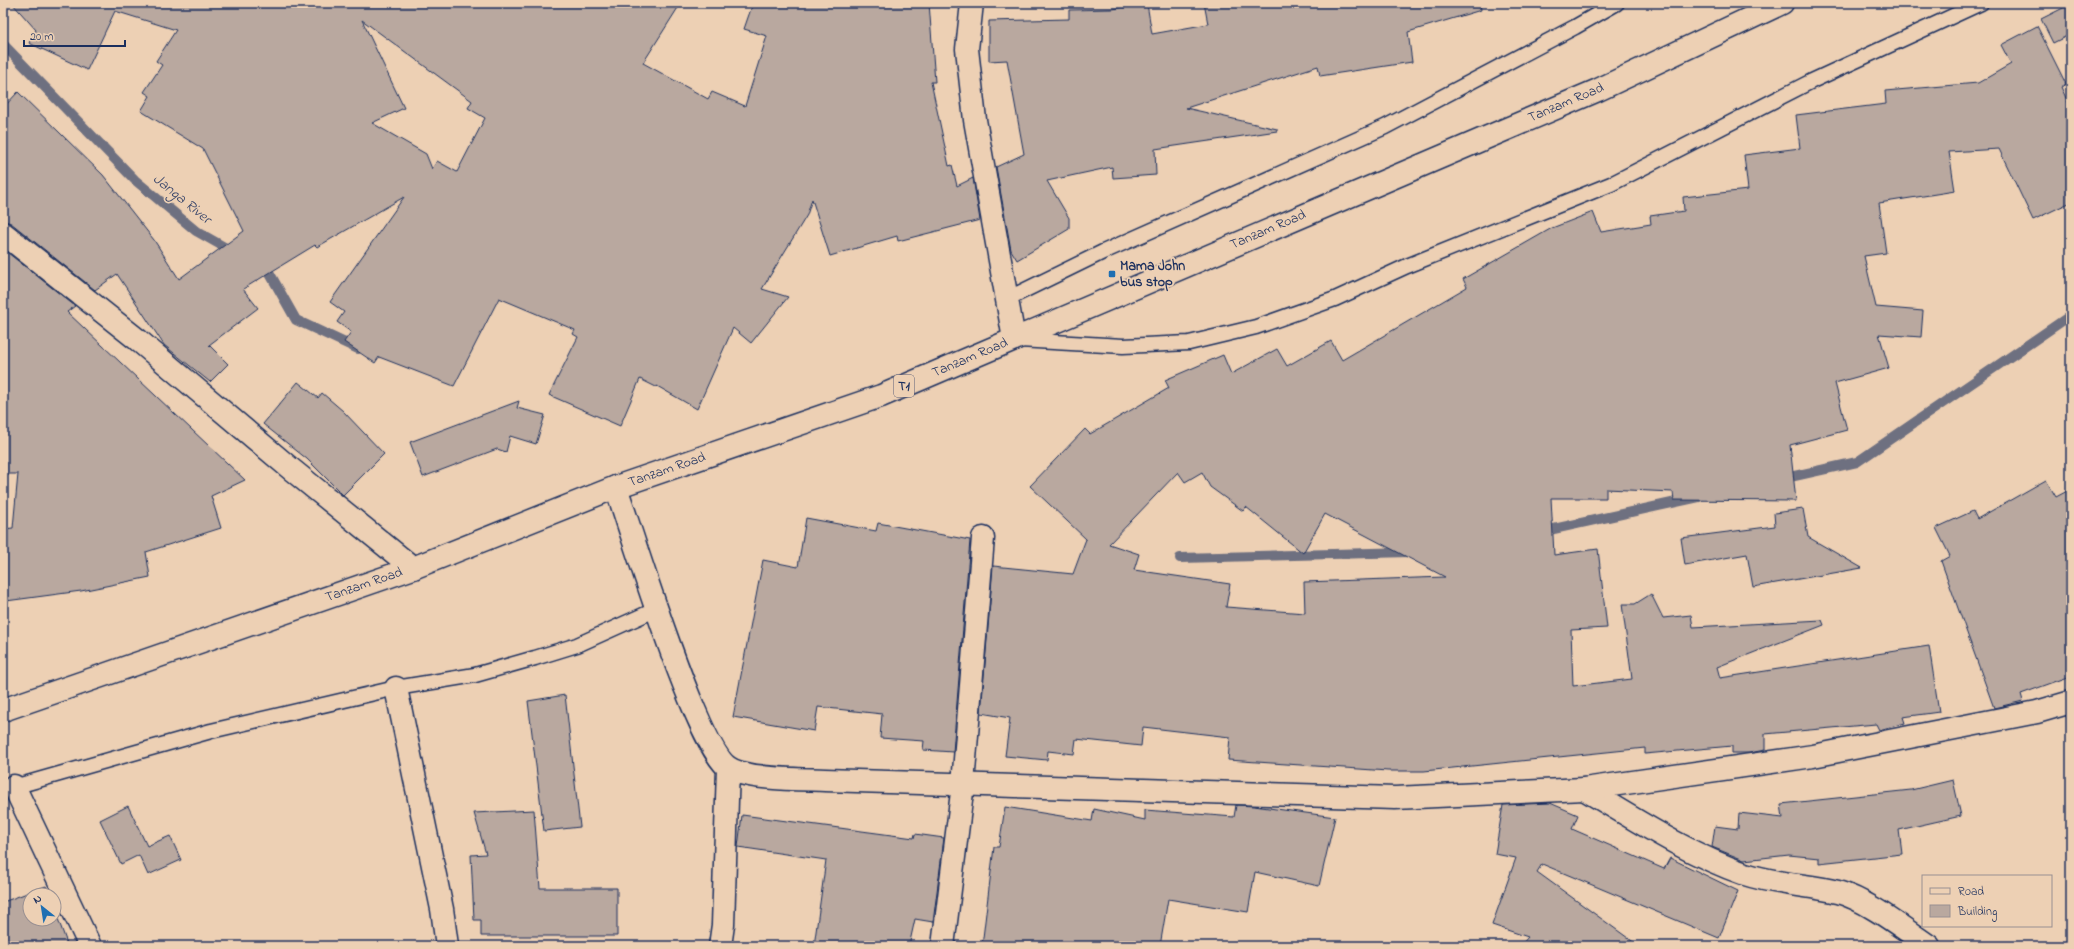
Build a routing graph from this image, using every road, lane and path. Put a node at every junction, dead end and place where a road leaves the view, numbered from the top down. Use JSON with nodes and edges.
{"nodes":[{"id":1,"x":972,"y":3,"type":"edge"},
{"id":2,"x":1617,"y":3,"type":"edge"},
{"id":3,"x":1782,"y":3,"type":"edge"},
{"id":4,"x":1981,"y":3,"type":"edge"},
{"id":5,"x":3,"y":233,"type":"edge"},
{"id":6,"x":1007,"y":299,"type":"junction"},
{"id":7,"x":1014,"y":339,"type":"junction"},
{"id":8,"x":616,"y":487,"type":"junction"},
{"id":9,"x":983,"y":538,"type":"dead end"},
{"id":10,"x":413,"y":568,"type":"junction"},
{"id":11,"x":657,"y":609,"type":"junction"},
{"id":12,"x":396,"y":688,"type":"junction"},
{"id":13,"x":2071,"y":702,"type":"edge"},
{"id":14,"x":3,"y":710,"type":"edge"},
{"id":15,"x":728,"y":768,"type":"junction"},
{"id":16,"x":963,"y":784,"type":"junction"},
{"id":17,"x":9,"y":788,"type":"edge"},
{"id":18,"x":1584,"y":789,"type":"junction"},
{"id":19,"x":90,"y":946,"type":"edge"},
{"id":20,"x":448,"y":946,"type":"edge"},
{"id":21,"x":720,"y":946,"type":"edge"},
{"id":22,"x":944,"y":946,"type":"edge"},
{"id":23,"x":1929,"y":946,"type":"edge"}],
"edges":[{"from":1,"to":6,"type":"main road"},
{"from":2,"to":6,"type":"lane"},
{"from":3,"to":7,"type":"main road","name":"Tanzam Road","number":"T1"},
{"from":4,"to":7,"type":"lane"},
{"from":5,"to":10,"type":"main road"},
{"from":6,"to":7,"type":"main road"},
{"from":7,"to":8,"type":"main road","name":"Tanzam Road","number":"T1"},
{"from":8,"to":10,"type":"main road","name":"Tanzam Road","number":"T1"},
{"from":8,"to":11,"type":"main road"},
{"from":9,"to":16,"type":"main road"},
{"from":10,"to":14,"type":"main road","name":"Tanzam Road","number":"T1"},
{"from":11,"to":12,"type":"lane"},
{"from":11,"to":15,"type":"main road"},
{"from":12,"to":17,"type":"lane"},
{"from":12,"to":20,"type":"main road"},
{"from":13,"to":18,"type":"main road"},
{"from":15,"to":16,"type":"main road"},
{"from":15,"to":21,"type":"main road"},
{"from":16,"to":18,"type":"main road"},
{"from":16,"to":22,"type":"main road"},
{"from":17,"to":19,"type":"main road"},
{"from":18,"to":23,"type":"main road"}]}
